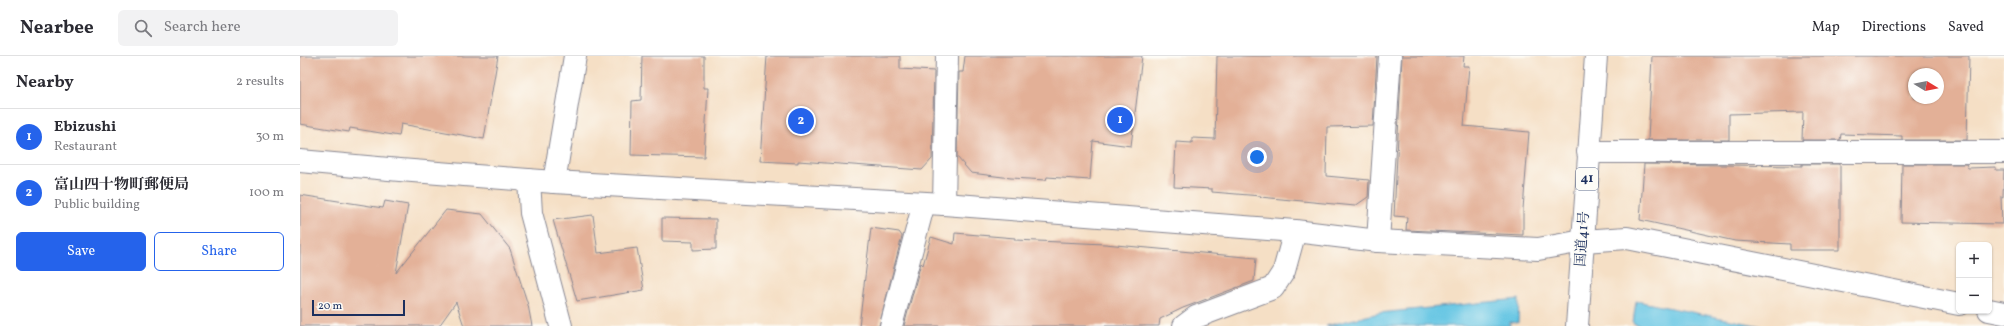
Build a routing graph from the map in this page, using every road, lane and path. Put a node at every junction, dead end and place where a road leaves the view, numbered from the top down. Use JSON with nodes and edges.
{"nodes":[{"id":1,"x":576,"y":56,"type":"edge"},
{"id":2,"x":947,"y":56,"type":"edge"},
{"id":3,"x":1390,"y":56,"type":"edge"},
{"id":4,"x":1596,"y":56,"type":"edge"},
{"id":5,"x":1588,"y":152,"type":"junction"},
{"id":6,"x":2004,"y":152,"type":"edge"},
{"id":7,"x":300,"y":160,"type":"edge"},
{"id":8,"x":529,"y":180,"type":"junction"},
{"id":9,"x":554,"y":182,"type":"junction"},
{"id":10,"x":934,"y":203,"type":"junction"},
{"id":11,"x":1295,"y":231,"type":"junction"},
{"id":12,"x":1378,"y":241,"type":"junction"},
{"id":13,"x":1583,"y":241,"type":"junction"},
{"id":14,"x":1956,"y":303,"type":"edge"},
{"id":15,"x":1992,"y":311,"type":"edge"},
{"id":16,"x":2004,"y":313,"type":"edge"},
{"id":17,"x":561,"y":326,"type":"edge"},
{"id":18,"x":891,"y":326,"type":"edge"},
{"id":19,"x":1184,"y":326,"type":"edge"},
{"id":20,"x":1577,"y":326,"type":"edge"}],
"edges":[{"from":1,"to":9,"type":"main road"},
{"from":2,"to":10,"type":"main road"},
{"from":3,"to":12,"type":"main road"},
{"from":4,"to":5,"type":"main road","name":"国道41号","number":"41"},
{"from":5,"to":6,"type":"main road"},
{"from":5,"to":13,"type":"main road","name":"国道41号","number":"41"},
{"from":7,"to":8,"type":"main road"},
{"from":8,"to":9,"type":"main road"},
{"from":8,"to":17,"type":"main road"},
{"from":9,"to":10,"type":"main road"},
{"from":10,"to":11,"type":"main road"},
{"from":10,"to":18,"type":"main road"},
{"from":11,"to":12,"type":"main road"},
{"from":11,"to":19,"type":"main road"},
{"from":12,"to":13,"type":"main road"},
{"from":13,"to":14,"type":"main road"},
{"from":13,"to":20,"type":"main road","name":"国道41号","number":"41"},
{"from":15,"to":16,"type":"main road"}]}
